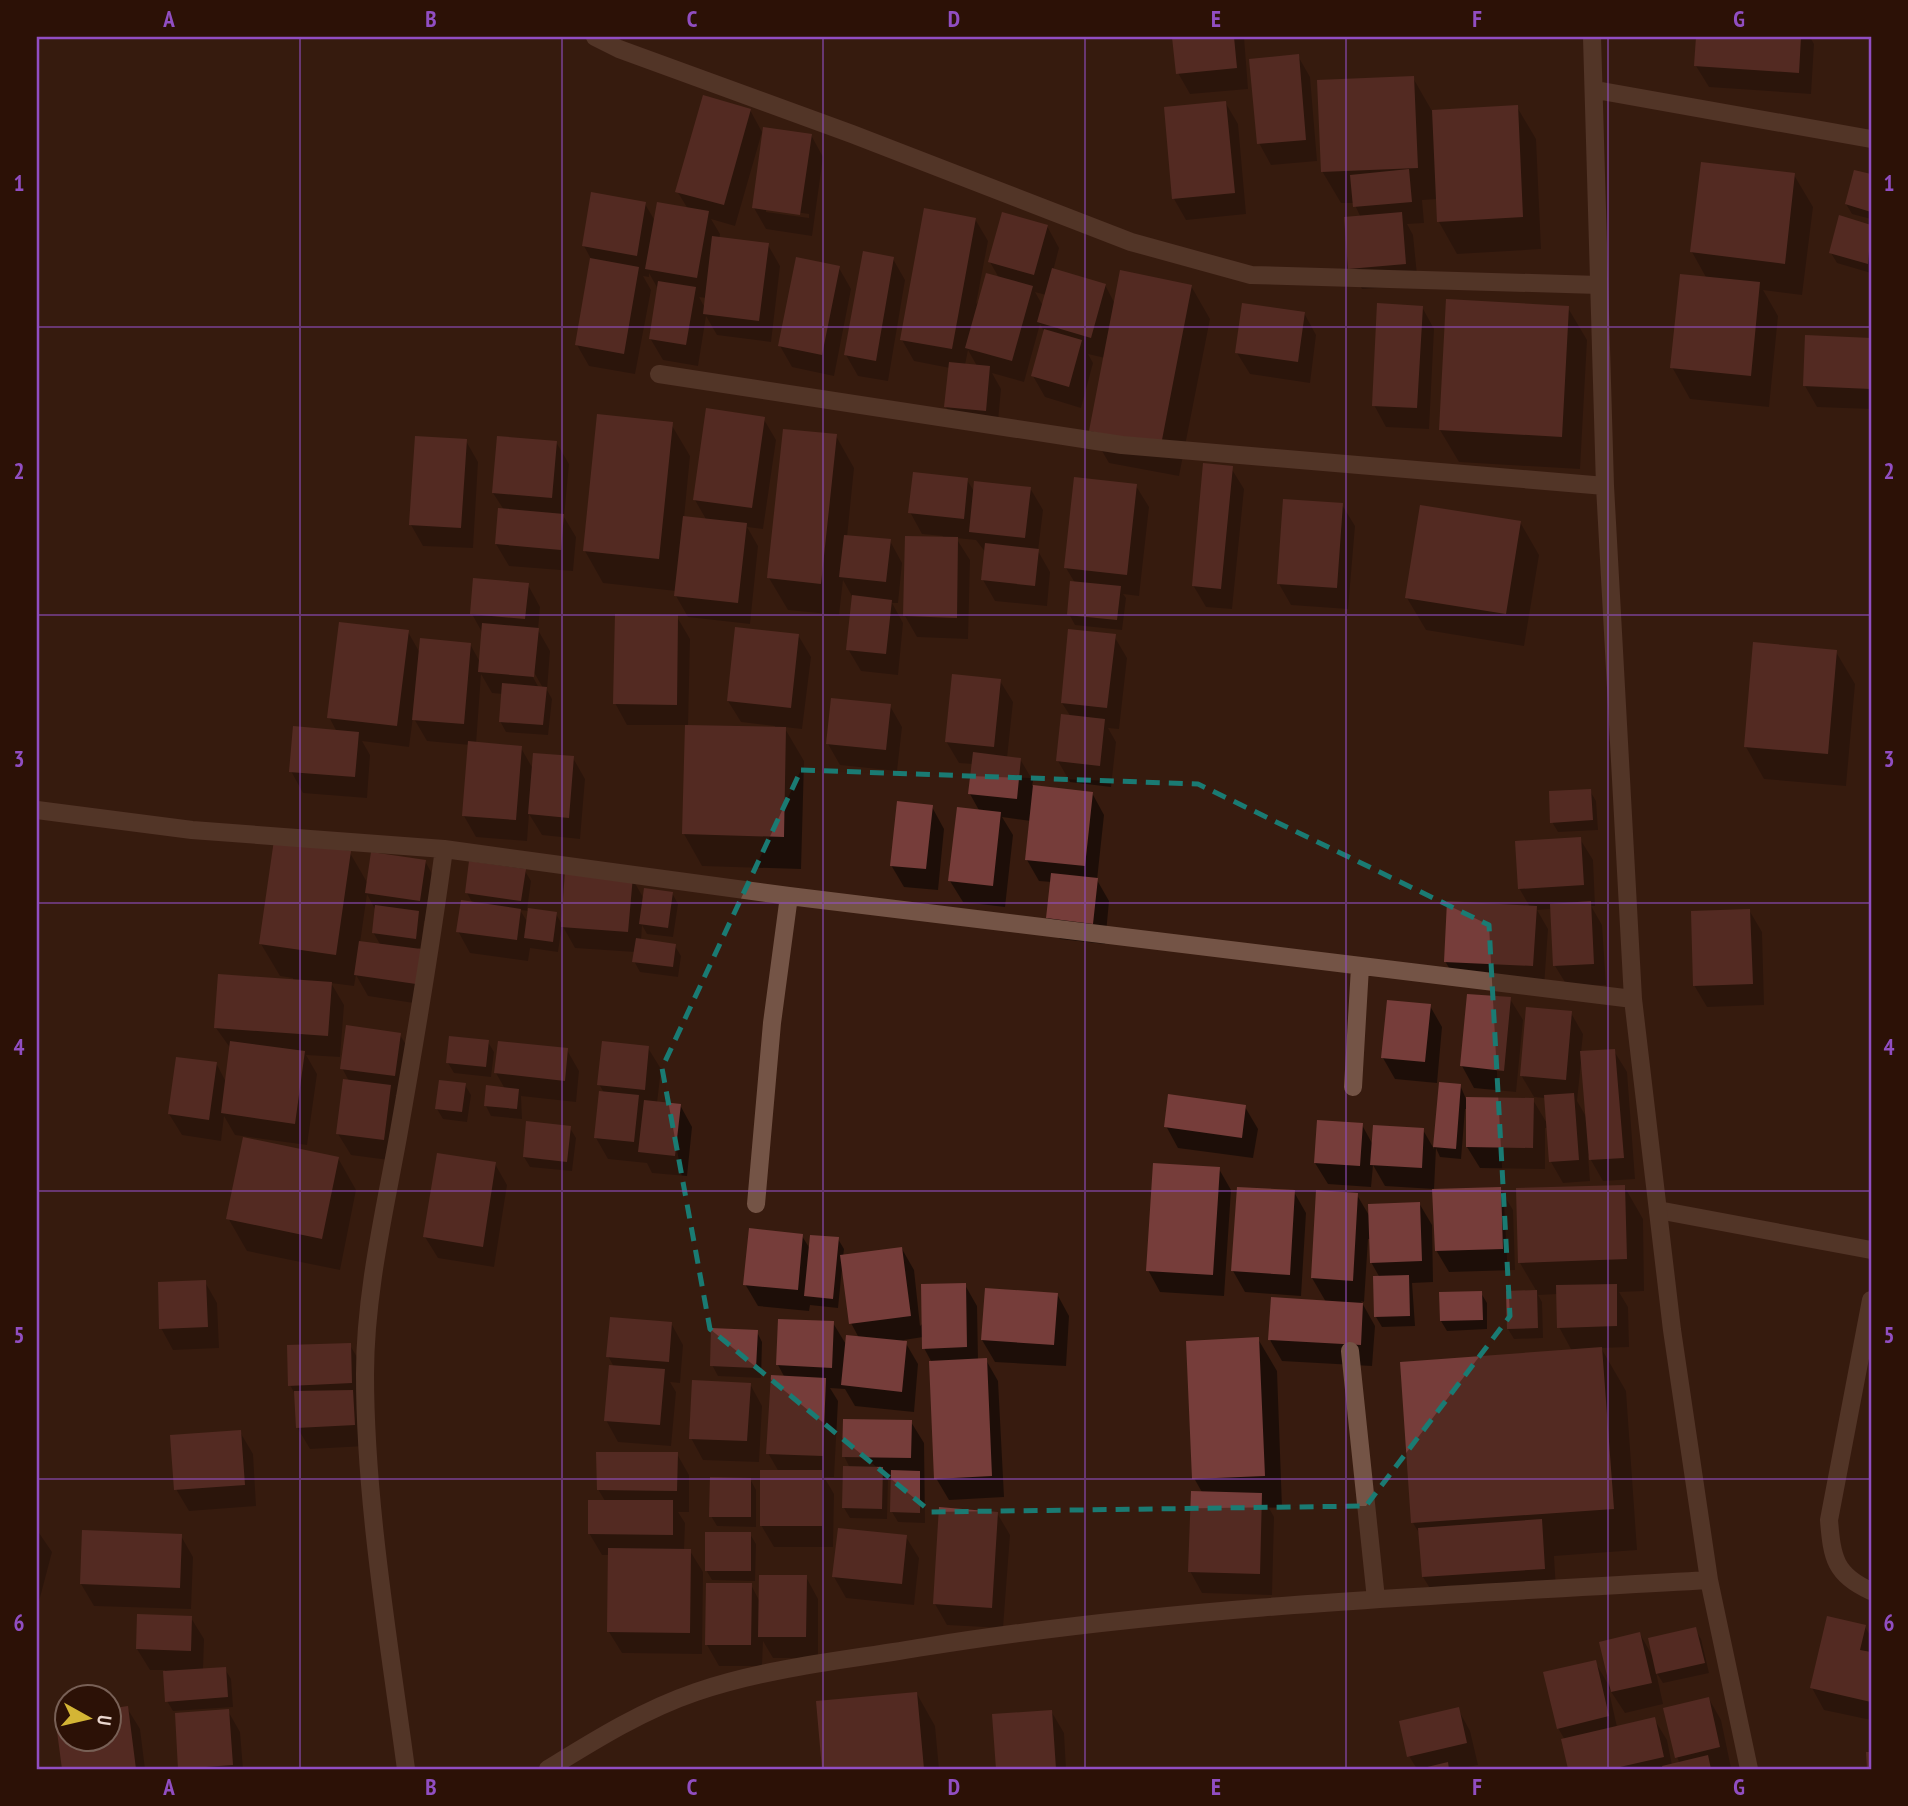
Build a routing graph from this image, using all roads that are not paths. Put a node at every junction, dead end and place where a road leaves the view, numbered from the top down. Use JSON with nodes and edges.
{"nodes":[{"id":1,"x":595,"y":37,"type":"edge"},
{"id":2,"x":1592,"y":37,"type":"edge"},
{"id":3,"x":1596,"y":90,"type":"junction"},
{"id":4,"x":1871,"y":139,"type":"edge"},
{"id":5,"x":1599,"y":285,"type":"junction"},
{"id":6,"x":659,"y":374,"type":"dead end"},
{"id":7,"x":1605,"y":485,"type":"junction"},
{"id":8,"x":37,"y":810,"type":"edge"},
{"id":9,"x":444,"y":849,"type":"junction"},
{"id":10,"x":789,"y":896,"type":"junction"},
{"id":11,"x":1360,"y":967,"type":"junction"},
{"id":12,"x":1633,"y":999,"type":"junction"},
{"id":13,"x":1353,"y":1087,"type":"dead end"},
{"id":14,"x":755,"y":1204,"type":"dead end"},
{"id":15,"x":1658,"y":1210,"type":"junction"},
{"id":16,"x":1871,"y":1250,"type":"edge"},
{"id":17,"x":1871,"y":1300,"type":"edge"},
{"id":18,"x":1350,"y":1352,"type":"dead end"},
{"id":19,"x":1709,"y":1580,"type":"junction"},
{"id":20,"x":1871,"y":1591,"type":"edge"},
{"id":21,"x":1376,"y":1600,"type":"junction"},
{"id":22,"x":405,"y":1769,"type":"edge"},
{"id":23,"x":548,"y":1769,"type":"edge"},
{"id":24,"x":1749,"y":1769,"type":"edge"}],
"edges":[{"from":1,"to":5,"type":"street"},
{"from":2,"to":3,"type":"street"},
{"from":3,"to":4,"type":"street"},
{"from":3,"to":5,"type":"street"},
{"from":5,"to":7,"type":"street"},
{"from":6,"to":7,"type":"street"},
{"from":7,"to":12,"type":"street"},
{"from":8,"to":9,"type":"street"},
{"from":9,"to":10,"type":"street"},
{"from":9,"to":22,"type":"street"},
{"from":10,"to":11,"type":"street"},
{"from":10,"to":14,"type":"street"},
{"from":11,"to":12,"type":"street"},
{"from":11,"to":13,"type":"street"},
{"from":12,"to":15,"type":"street"},
{"from":15,"to":16,"type":"street"},
{"from":15,"to":19,"type":"street"},
{"from":17,"to":20,"type":"street"},
{"from":18,"to":21,"type":"street"},
{"from":19,"to":21,"type":"street"},
{"from":19,"to":24,"type":"street"},
{"from":21,"to":23,"type":"street"}]}
